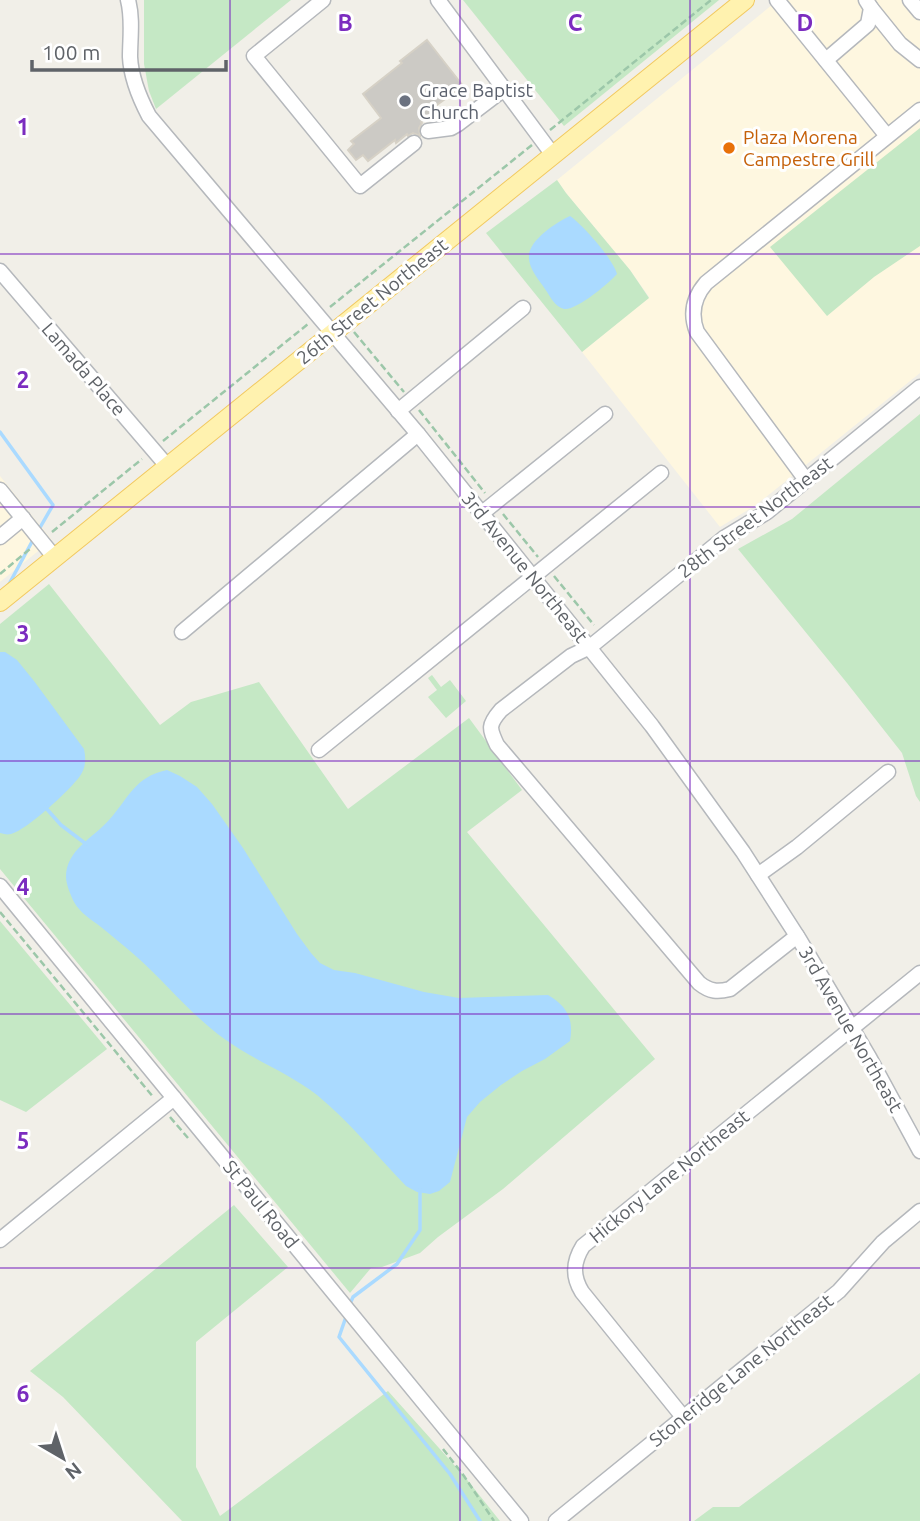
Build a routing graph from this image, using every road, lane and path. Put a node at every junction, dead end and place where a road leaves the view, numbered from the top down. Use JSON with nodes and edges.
{"nodes":[{"id":1,"x":128,"y":0,"type":"edge"},
{"id":2,"x":323,"y":0,"type":"edge"},
{"id":3,"x":438,"y":0,"type":"edge"},
{"id":4,"x":711,"y":0,"type":"edge"},
{"id":5,"x":745,"y":0,"type":"edge"},
{"id":6,"x":778,"y":0,"type":"edge"},
{"id":7,"x":911,"y":0,"type":"edge"},
{"id":8,"x":869,"y":4,"type":"edge"},
{"id":9,"x":920,"y":12,"type":"edge"},
{"id":10,"x":826,"y":60,"type":"junction"},
{"id":11,"x":920,"y":60,"type":"edge"},
{"id":12,"x":503,"y":89,"type":"junction"},
{"id":13,"x":920,"y":110,"type":"edge"},
{"id":14,"x":428,"y":131,"type":"dead end"},
{"id":15,"x":887,"y":136,"type":"junction"},
{"id":16,"x":540,"y":138,"type":"junction"},
{"id":17,"x":414,"y":143,"type":"dead end"},
{"id":18,"x":553,"y":155,"type":"junction"},
{"id":19,"x":0,"y":271,"type":"edge"},
{"id":20,"x":523,"y":308,"type":"dead end"},
{"id":21,"x":318,"y":316,"type":"junction"},
{"id":22,"x":340,"y":328,"type":"junction"},
{"id":23,"x":920,"y":387,"type":"edge"},
{"id":24,"x":411,"y":400,"type":"junction"},
{"id":25,"x":398,"y":411,"type":"junction"},
{"id":26,"x":606,"y":414,"type":"dead end"},
{"id":27,"x":418,"y":434,"type":"junction"},
{"id":28,"x":153,"y":449,"type":"junction"},
{"id":29,"x":168,"y":467,"type":"junction"},
{"id":30,"x":660,"y":473,"type":"dead end"},
{"id":31,"x":806,"y":480,"type":"junction"},
{"id":32,"x":0,"y":490,"type":"edge"},
{"id":33,"x":494,"y":503,"type":"junction"},
{"id":34,"x":481,"y":514,"type":"junction"},
{"id":35,"x":23,"y":518,"type":"junction"},
{"id":36,"x":0,"y":537,"type":"edge"},
{"id":37,"x":41,"y":541,"type":"junction"},
{"id":38,"x":55,"y":558,"type":"junction"},
{"id":39,"x":546,"y":566,"type":"junction"},
{"id":40,"x":0,"y":574,"type":"edge"},
{"id":41,"x":533,"y":577,"type":"junction"},
{"id":42,"x":0,"y":602,"type":"edge"},
{"id":43,"x":182,"y":632,"type":"dead end"},
{"id":44,"x":603,"y":636,"type":"junction"},
{"id":45,"x":590,"y":647,"type":"junction"},
{"id":46,"x":319,"y":750,"type":"dead end"},
{"id":47,"x":888,"y":772,"type":"dead end"},
{"id":48,"x":758,"y":875,"type":"junction"},
{"id":49,"x":0,"y":886,"type":"edge"},
{"id":50,"x":0,"y":912,"type":"edge"},
{"id":51,"x":797,"y":936,"type":"junction"},
{"id":52,"x":920,"y":973,"type":"edge"},
{"id":53,"x":852,"y":1028,"type":"junction"},
{"id":54,"x":168,"y":1103,"type":"junction"},
{"id":55,"x":188,"y":1138,"type":"dead end"},
{"id":56,"x":920,"y":1151,"type":"edge"},
{"id":57,"x":920,"y":1211,"type":"edge"},
{"id":58,"x":0,"y":1240,"type":"edge"},
{"id":59,"x":683,"y":1417,"type":"junction"},
{"id":60,"x":442,"y":1448,"type":"dead end"},
{"id":61,"x":494,"y":1521,"type":"edge"},
{"id":62,"x":521,"y":1521,"type":"edge"},
{"id":63,"x":556,"y":1521,"type":"edge"}],
"edges":[{"from":1,"to":21,"type":"street","name":"3rd Avenue Northeast"},
{"from":2,"to":17,"type":"street"},
{"from":3,"to":12,"type":"street"},
{"from":4,"to":16,"type":"path"},
{"from":5,"to":18,"type":"main road","name":"26th Street Northeast"},
{"from":6,"to":10,"type":"street"},
{"from":7,"to":9,"type":"street"},
{"from":8,"to":10,"type":"street"},
{"from":8,"to":11,"type":"street"},
{"from":10,"to":15,"type":"street"},
{"from":12,"to":14,"type":"street"},
{"from":12,"to":16,"type":"street"},
{"from":13,"to":15,"type":"street"},
{"from":15,"to":31,"type":"street"},
{"from":16,"to":18,"type":"street"},
{"from":16,"to":21,"type":"path"},
{"from":18,"to":22,"type":"main road","name":"26th Street Northeast"},
{"from":19,"to":28,"type":"street","name":"Lamada Place"},
{"from":20,"to":24,"type":"street"},
{"from":21,"to":22,"type":"street","name":"3rd Avenue Northeast"},
{"from":21,"to":28,"type":"path"},
{"from":22,"to":24,"type":"path"},
{"from":22,"to":25,"type":"street","name":"3rd Avenue Northeast"},
{"from":22,"to":29,"type":"main road","name":"26th Street Northeast"},
{"from":23,"to":31,"type":"street","name":"28th Street Northeast"},
{"from":24,"to":25,"type":"street"},
{"from":24,"to":33,"type":"path"},
{"from":25,"to":27,"type":"street","name":"3rd Avenue Northeast"},
{"from":26,"to":33,"type":"street"},
{"from":27,"to":34,"type":"street","name":"3rd Avenue Northeast"},
{"from":27,"to":43,"type":"street"},
{"from":28,"to":29,"type":"street","name":"Lamada Place"},
{"from":28,"to":37,"type":"path"},
{"from":29,"to":38,"type":"main road","name":"26th Street Northeast"},
{"from":30,"to":39,"type":"street"},
{"from":31,"to":44,"type":"street","name":"28th Street Northeast"},
{"from":32,"to":35,"type":"street"},
{"from":33,"to":34,"type":"street"},
{"from":33,"to":39,"type":"path"},
{"from":34,"to":41,"type":"street","name":"3rd Avenue Northeast"},
{"from":35,"to":36,"type":"street"},
{"from":35,"to":37,"type":"street"},
{"from":37,"to":38,"type":"street"},
{"from":37,"to":40,"type":"path"},
{"from":38,"to":42,"type":"main road","name":"26th Street Northeast"},
{"from":39,"to":41,"type":"street"},
{"from":39,"to":44,"type":"path"},
{"from":41,"to":45,"type":"street","name":"3rd Avenue Northeast"},
{"from":41,"to":46,"type":"street"},
{"from":44,"to":45,"type":"street","name":"28th Street Northeast"},
{"from":45,"to":48,"type":"street","name":"3rd Avenue Northeast"},
{"from":45,"to":51,"type":"street","name":"28th Street Northeast"},
{"from":47,"to":48,"type":"street"},
{"from":48,"to":51,"type":"street","name":"3rd Avenue Northeast"},
{"from":49,"to":54,"type":"street","name":"St Paul Road"},
{"from":50,"to":54,"type":"path"},
{"from":51,"to":53,"type":"street","name":"3rd Avenue Northeast"},
{"from":52,"to":53,"type":"street","name":"Hickory Lane Northeast"},
{"from":53,"to":56,"type":"street","name":"3rd Avenue Northeast"},
{"from":53,"to":59,"type":"street","name":"Hickory Lane Northeast"},
{"from":54,"to":55,"type":"path"},
{"from":54,"to":58,"type":"street"},
{"from":54,"to":62,"type":"street","name":"St Paul Road"},
{"from":57,"to":59,"type":"street","name":"Stoneridge Lane Northeast"},
{"from":59,"to":63,"type":"street","name":"Stoneridge Lane Northeast"},
{"from":60,"to":61,"type":"path"}]}
